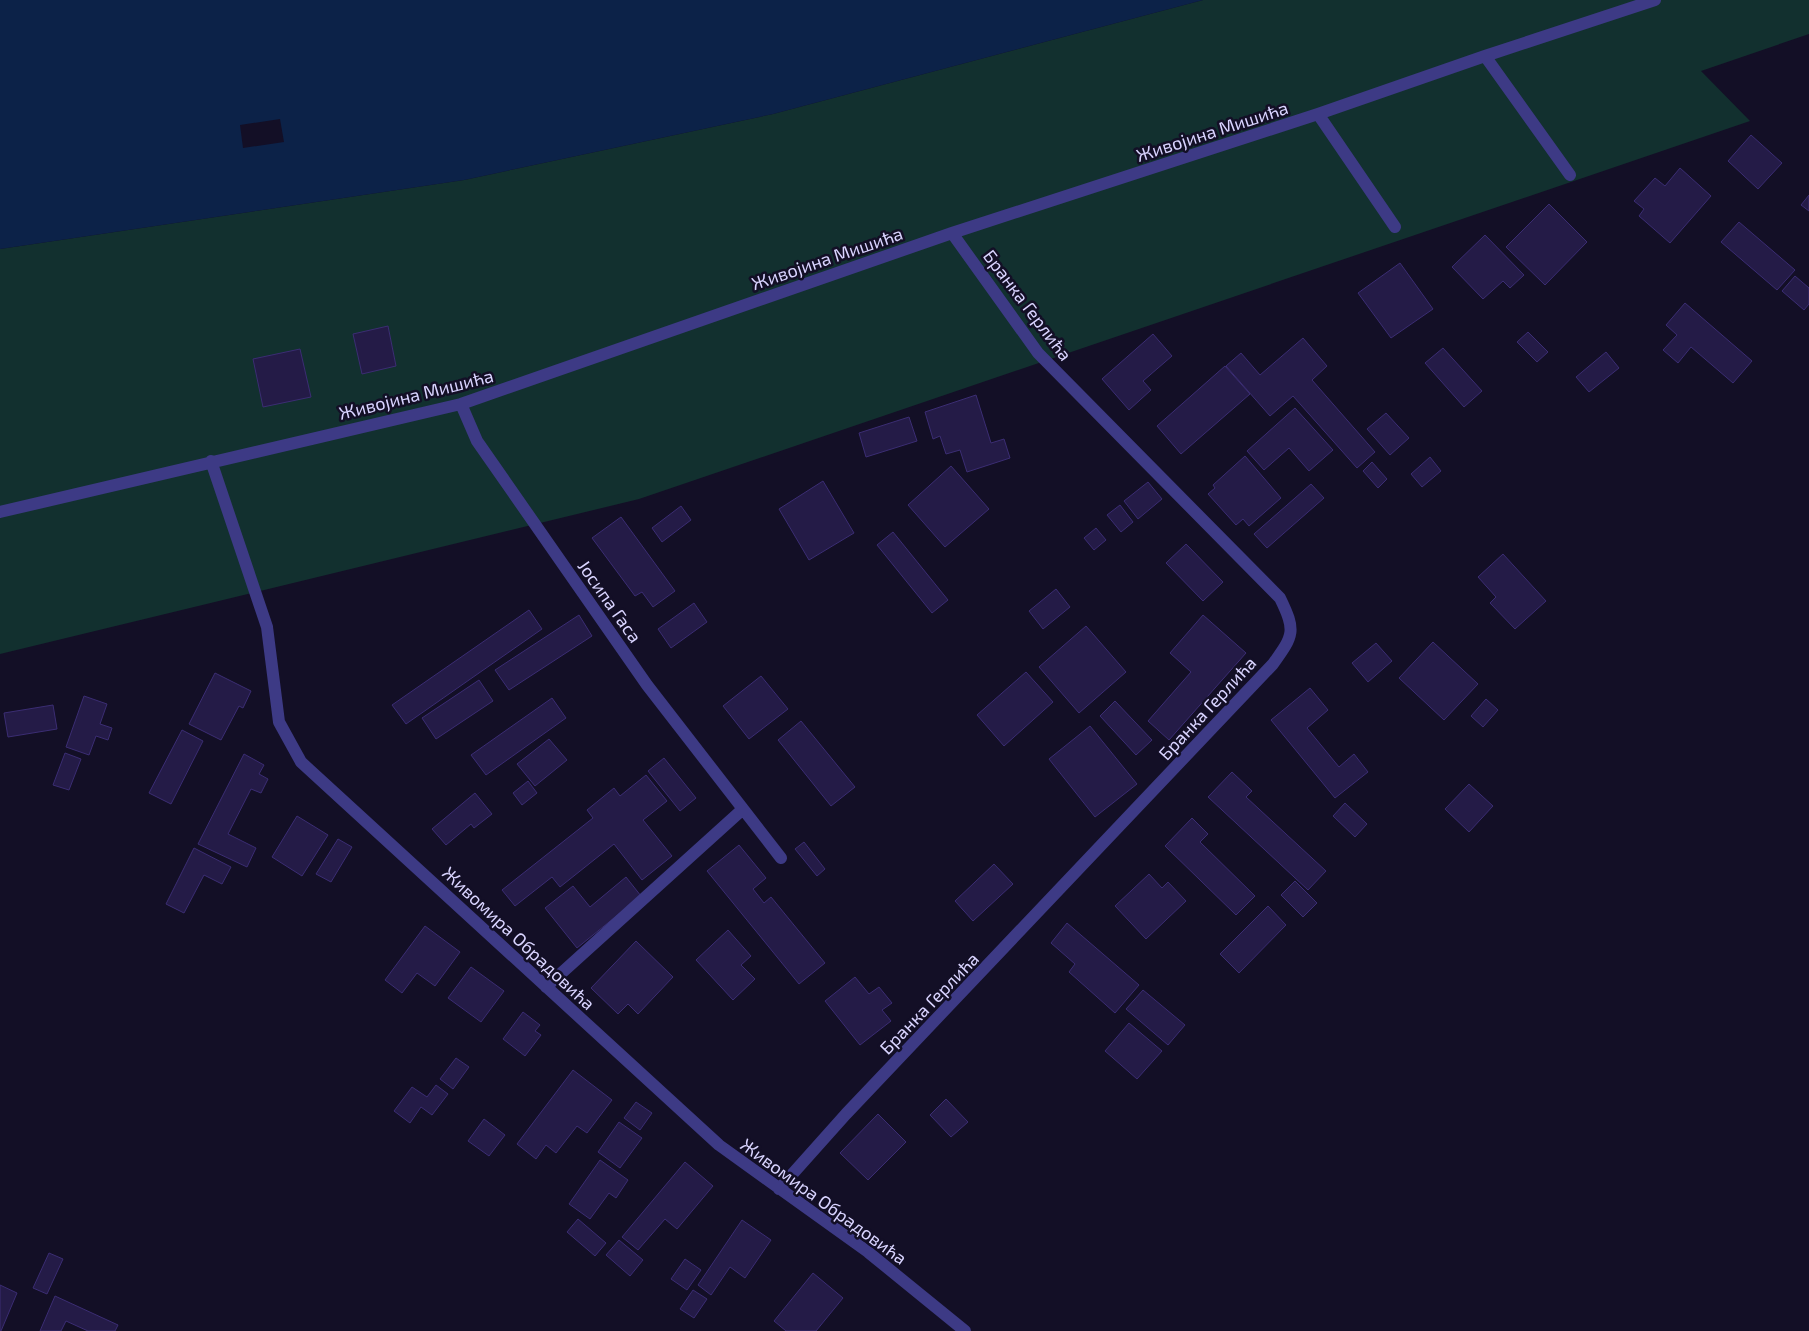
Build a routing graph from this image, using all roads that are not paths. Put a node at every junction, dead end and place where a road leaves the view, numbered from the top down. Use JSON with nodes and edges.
{"nodes":[{"id":1,"x":1655,"y":0,"type":"edge"},
{"id":2,"x":1485,"y":56,"type":"junction"},
{"id":3,"x":1318,"y":114,"type":"junction"},
{"id":4,"x":1570,"y":174,"type":"dead end"},
{"id":5,"x":1395,"y":227,"type":"dead end"},
{"id":6,"x":952,"y":233,"type":"junction"},
{"id":7,"x":461,"y":404,"type":"junction"},
{"id":8,"x":211,"y":461,"type":"junction"},
{"id":9,"x":0,"y":512,"type":"edge"},
{"id":10,"x":743,"y":808,"type":"junction"},
{"id":11,"x":781,"y":858,"type":"dead end"},
{"id":12,"x":546,"y":987,"type":"junction"},
{"id":13,"x":779,"y":1189,"type":"junction"},
{"id":14,"x":965,"y":1331,"type":"edge"}],
"edges":[{"from":1,"to":2,"type":"street","name":"Живојина Мишића"},
{"from":2,"to":3,"type":"street","name":"Живојина Мишића"},
{"from":2,"to":4,"type":"street"},
{"from":3,"to":5,"type":"street"},
{"from":3,"to":6,"type":"street","name":"Живојина Мишића"},
{"from":6,"to":7,"type":"street","name":"Живојина Мишића"},
{"from":6,"to":13,"type":"street","name":"Бранка Герлића"},
{"from":7,"to":8,"type":"street","name":"Живојина Мишића"},
{"from":7,"to":10,"type":"street","name":"Јосипа Гаса"},
{"from":8,"to":9,"type":"street","name":"Живојина Мишића"},
{"from":8,"to":12,"type":"street","name":"Живомира Обрадовића"},
{"from":10,"to":11,"type":"street","name":"Јосипа Гаса"},
{"from":10,"to":12,"type":"street"},
{"from":12,"to":13,"type":"street","name":"Живомира Обрадовића"},
{"from":13,"to":14,"type":"street","name":"Живомира Обрадовића"}]}
